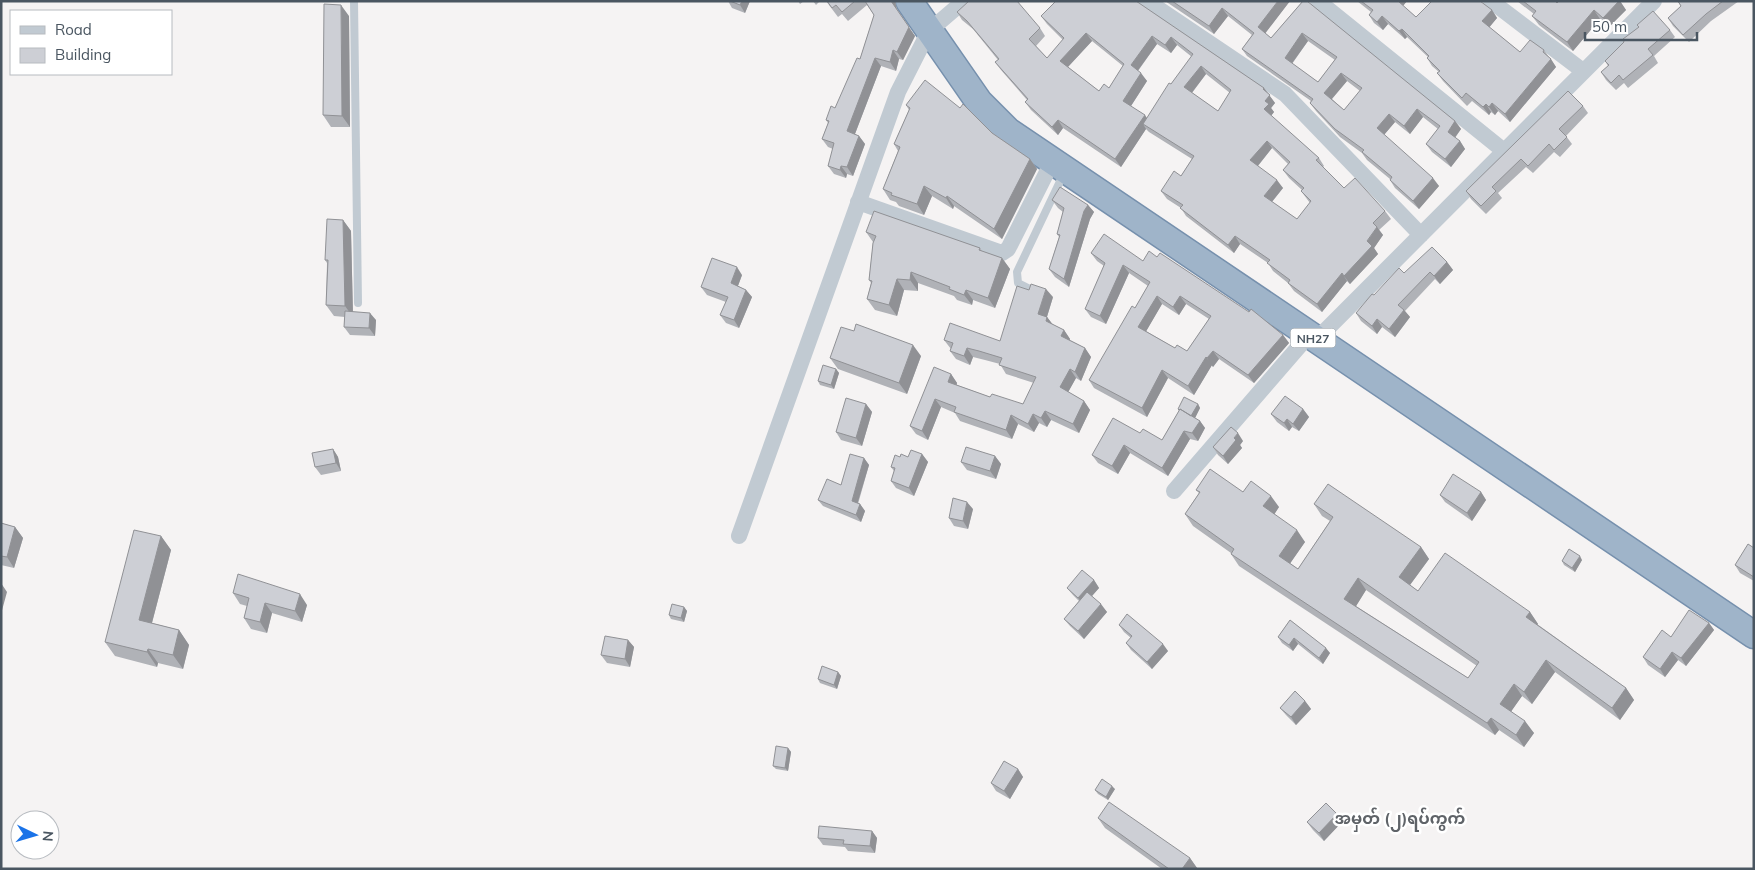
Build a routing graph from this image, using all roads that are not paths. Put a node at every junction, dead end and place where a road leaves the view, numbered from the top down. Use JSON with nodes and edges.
{"nodes":[{"id":1,"x":354,"y":1,"type":"edge"},
{"id":2,"x":910,"y":1,"type":"edge"},
{"id":3,"x":964,"y":1,"type":"edge"},
{"id":4,"x":1147,"y":1,"type":"edge"},
{"id":5,"x":1318,"y":1,"type":"edge"},
{"id":6,"x":1491,"y":1,"type":"edge"},
{"id":7,"x":1647,"y":3,"type":"edge"},
{"id":8,"x":930,"y":31,"type":"junction"},
{"id":9,"x":1583,"y":71,"type":"junction"},
{"id":10,"x":1504,"y":151,"type":"junction"},
{"id":11,"x":1059,"y":166,"type":"junction"},
{"id":12,"x":858,"y":202,"type":"junction"},
{"id":13,"x":1421,"y":235,"type":"junction"},
{"id":14,"x":1032,"y":290,"type":"edge"},
{"id":15,"x":358,"y":303,"type":"dead end"},
{"id":16,"x":1312,"y":337,"type":"junction"},
{"id":17,"x":1174,"y":491,"type":"dead end"},
{"id":18,"x":739,"y":536,"type":"dead end"},
{"id":19,"x":1754,"y":636,"type":"edge"}],
"edges":[{"from":1,"to":15,"type":"lane"},
{"from":2,"to":8,"type":"highway","number":"NH27"},
{"from":3,"to":8,"type":"street"},
{"from":4,"to":13,"type":"street"},
{"from":5,"to":10,"type":"street"},
{"from":6,"to":9,"type":"street"},
{"from":7,"to":9,"type":"street"},
{"from":8,"to":11,"type":"highway","number":"NH27"},
{"from":8,"to":12,"type":"street"},
{"from":9,"to":10,"type":"street"},
{"from":10,"to":13,"type":"street"},
{"from":11,"to":12,"type":"street"},
{"from":11,"to":14,"type":"lane"},
{"from":11,"to":16,"type":"highway","number":"NH27"},
{"from":12,"to":18,"type":"street"},
{"from":13,"to":16,"type":"street"},
{"from":16,"to":17,"type":"street"},
{"from":16,"to":19,"type":"highway","number":"NH27"}]}
